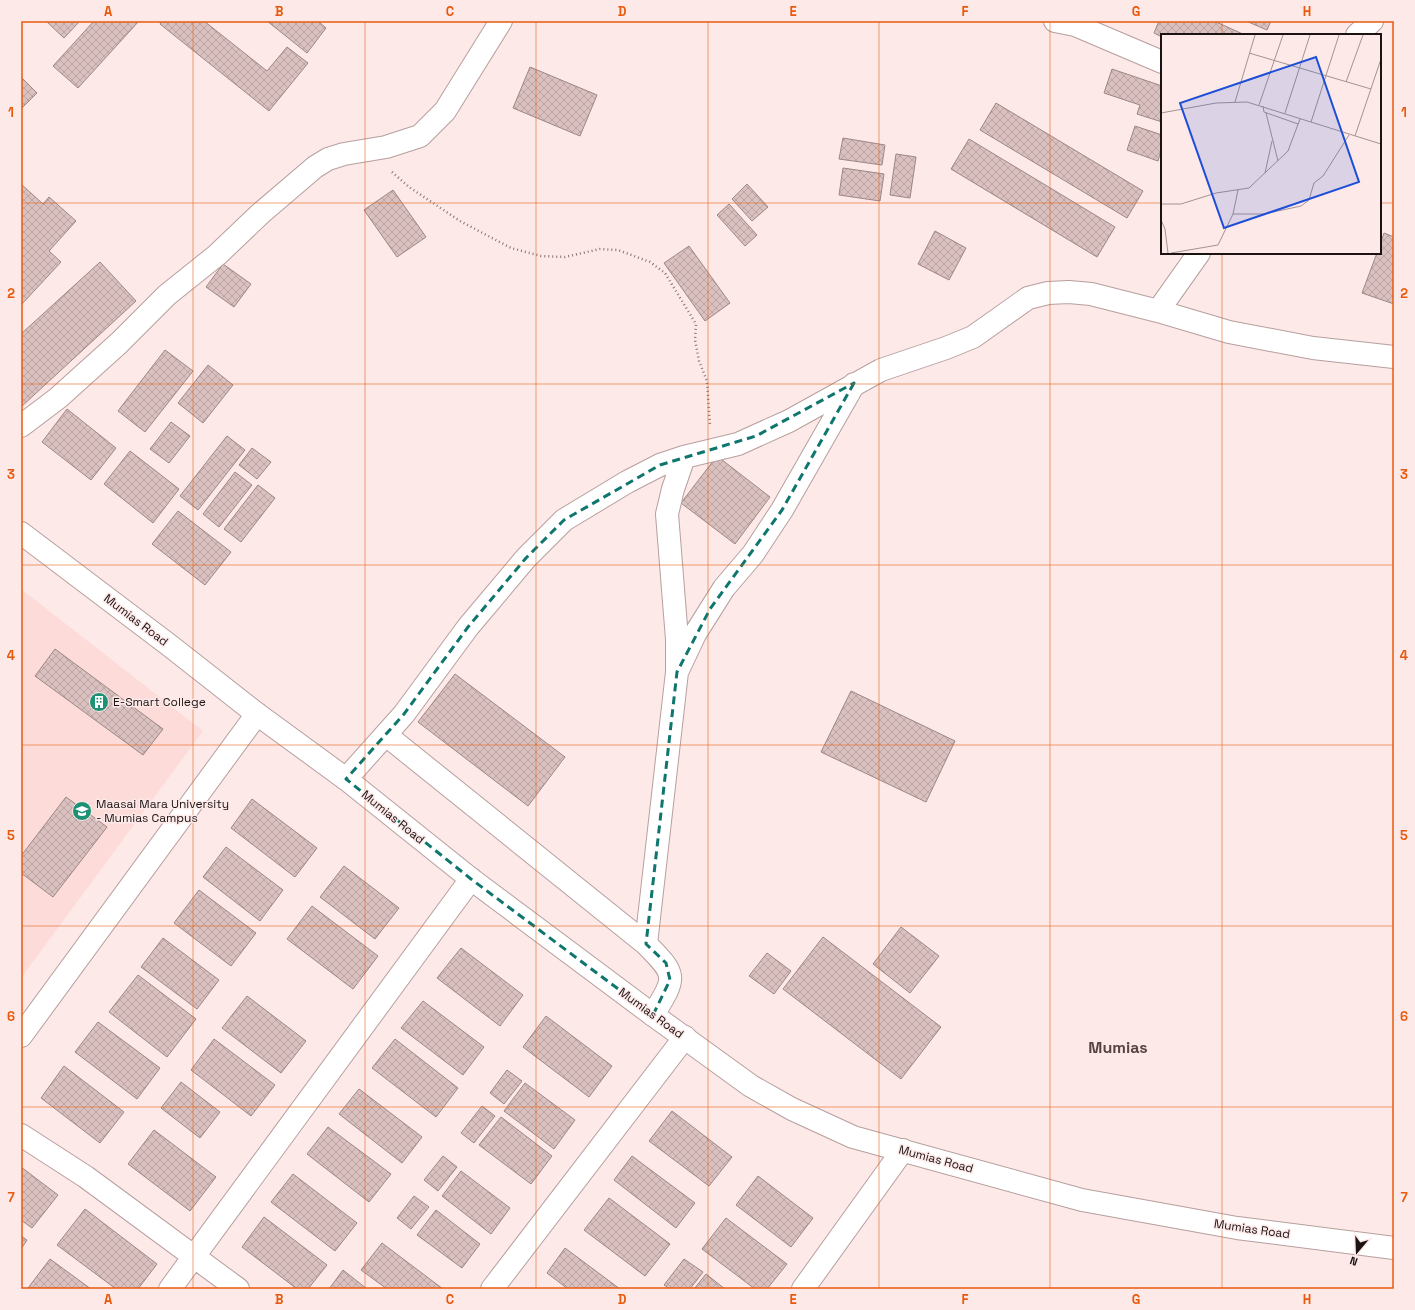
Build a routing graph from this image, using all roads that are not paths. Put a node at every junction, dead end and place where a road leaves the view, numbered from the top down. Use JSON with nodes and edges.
{"nodes":[{"id":1,"x":501,"y":21,"type":"edge"},
{"id":2,"x":1055,"y":21,"type":"edge"},
{"id":3,"x":1372,"y":21,"type":"edge"},
{"id":4,"x":1358,"y":34,"type":"edge"},
{"id":5,"x":1161,"y":62,"type":"edge"},
{"id":6,"x":1198,"y":254,"type":"edge"},
{"id":7,"x":1158,"y":311,"type":"junction"},
{"id":8,"x":1394,"y":357,"type":"edge"},
{"id":9,"x":854,"y":383,"type":"junction"},
{"id":10,"x":21,"y":426,"type":"edge"},
{"id":11,"x":684,"y":457,"type":"junction"},
{"id":12,"x":21,"y":533,"type":"edge"},
{"id":13,"x":677,"y":672,"type":"junction"},
{"id":14,"x":257,"y":714,"type":"junction"},
{"id":15,"x":386,"y":735,"type":"junction"},
{"id":16,"x":346,"y":779,"type":"junction"},
{"id":17,"x":471,"y":879,"type":"junction"},
{"id":18,"x":646,"y":944,"type":"junction"},
{"id":19,"x":653,"y":1016,"type":"junction"},
{"id":20,"x":21,"y":1036,"type":"edge"},
{"id":21,"x":685,"y":1037,"type":"junction"},
{"id":22,"x":21,"y":1135,"type":"edge"},
{"id":23,"x":903,"y":1150,"type":"junction"},
{"id":24,"x":1394,"y":1248,"type":"edge"},
{"id":25,"x":194,"y":1257,"type":"junction"},
{"id":26,"x":170,"y":1289,"type":"edge"},
{"id":27,"x":238,"y":1289,"type":"edge"},
{"id":28,"x":492,"y":1289,"type":"edge"},
{"id":29,"x":803,"y":1289,"type":"edge"}],
"edges":[{"from":1,"to":10,"type":"street"},
{"from":2,"to":5,"type":"street"},
{"from":3,"to":4,"type":"street"},
{"from":6,"to":7,"type":"street"},
{"from":7,"to":8,"type":"street"},
{"from":7,"to":9,"type":"street"},
{"from":9,"to":11,"type":"street"},
{"from":9,"to":13,"type":"street"},
{"from":11,"to":13,"type":"street"},
{"from":11,"to":15,"type":"street"},
{"from":12,"to":14,"type":"street","name":"Mumias Road"},
{"from":13,"to":18,"type":"street"},
{"from":14,"to":16,"type":"street","name":"Mumias Road"},
{"from":14,"to":20,"type":"street"},
{"from":15,"to":16,"type":"street"},
{"from":15,"to":18,"type":"street"},
{"from":16,"to":17,"type":"street","name":"Mumias Road"},
{"from":17,"to":19,"type":"street","name":"Mumias Road"},
{"from":17,"to":25,"type":"street"},
{"from":18,"to":19,"type":"street"},
{"from":19,"to":21,"type":"street","name":"Mumias Road"},
{"from":21,"to":23,"type":"street","name":"Mumias Road"},
{"from":21,"to":28,"type":"street"},
{"from":22,"to":25,"type":"street"},
{"from":23,"to":24,"type":"street","name":"Mumias Road"},
{"from":23,"to":29,"type":"street"},
{"from":25,"to":26,"type":"street"},
{"from":25,"to":27,"type":"street"}]}
